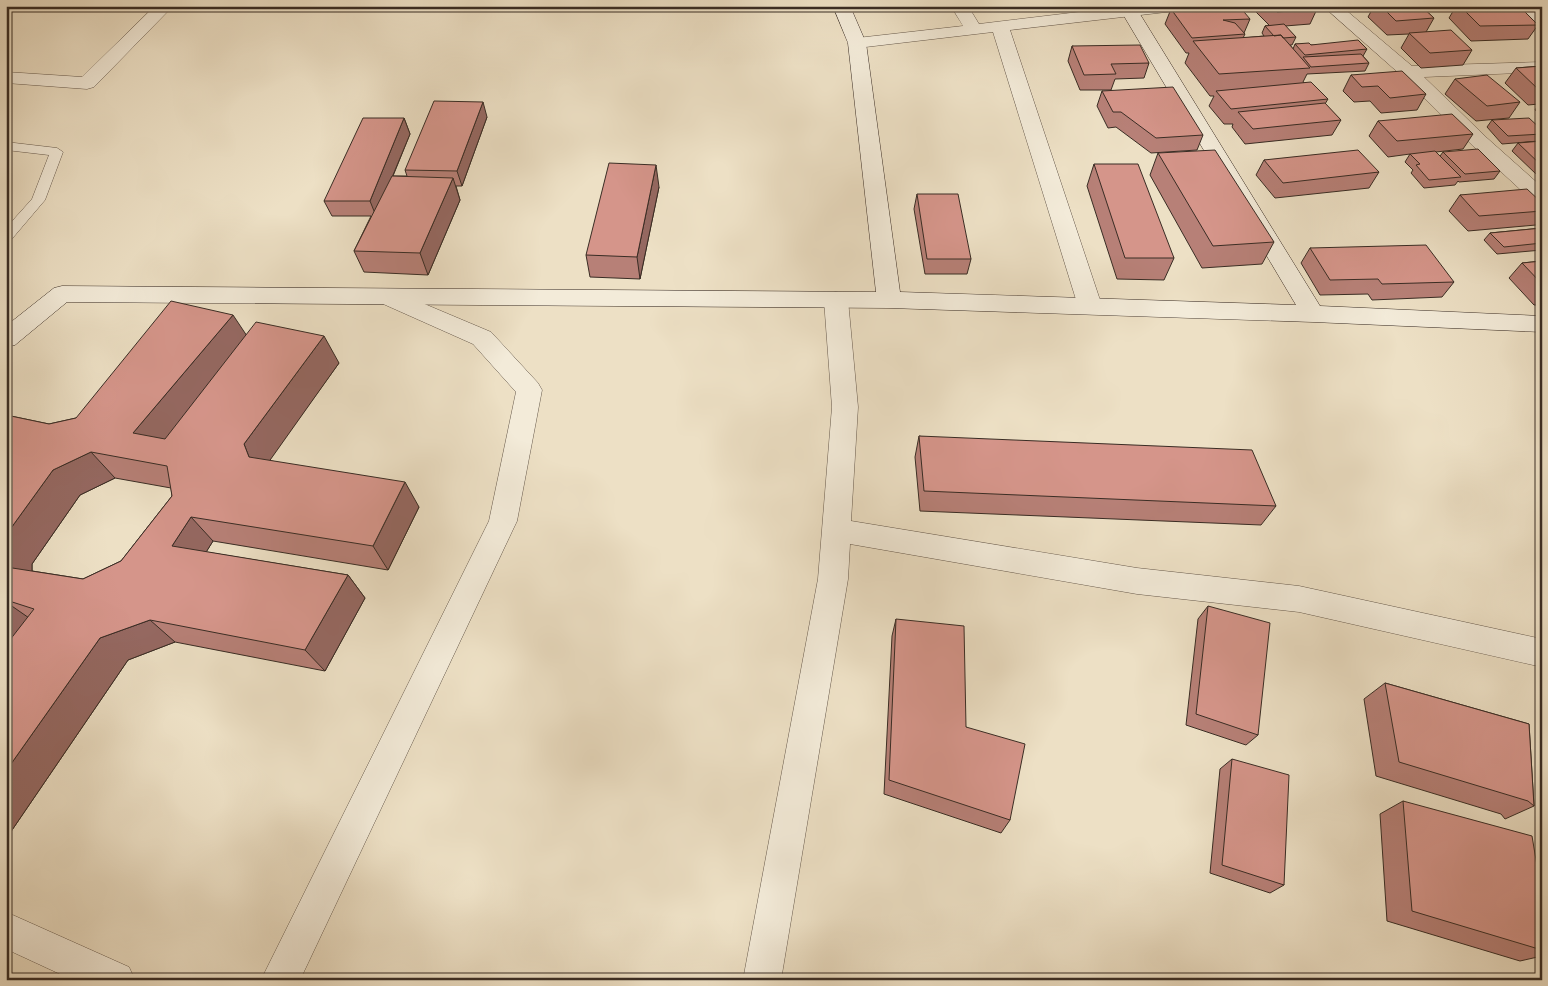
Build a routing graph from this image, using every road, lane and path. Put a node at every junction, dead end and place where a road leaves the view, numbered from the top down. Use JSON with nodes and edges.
{"nodes":[{"id":1,"x":165,"y":6,"type":"edge"},
{"id":2,"x":841,"y":6,"type":"edge"},
{"id":3,"x":959,"y":6,"type":"edge"},
{"id":4,"x":1175,"y":6,"type":"edge"},
{"id":5,"x":1331,"y":6,"type":"edge"},
{"id":6,"x":1523,"y":6,"type":"edge"},
{"id":7,"x":1129,"y":9,"type":"edge"},
{"id":8,"x":1542,"y":22,"type":"edge"},
{"id":9,"x":1000,"y":27,"type":"junction"},
{"id":10,"x":974,"y":30,"type":"junction"},
{"id":11,"x":857,"y":43,"type":"junction"},
{"id":12,"x":1542,"y":67,"type":"edge"},
{"id":13,"x":1408,"y":72,"type":"junction"},
{"id":14,"x":6,"y":77,"type":"edge"},
{"id":15,"x":6,"y":146,"type":"edge"},
{"id":16,"x":1542,"y":198,"type":"edge"},
{"id":17,"x":6,"y":237,"type":"edge"},
{"id":18,"x":389,"y":297,"type":"junction"},
{"id":19,"x":836,"y":300,"type":"junction"},
{"id":20,"x":889,"y":300,"type":"junction"},
{"id":21,"x":1090,"y":306,"type":"junction"},
{"id":22,"x":1313,"y":314,"type":"junction"},
{"id":23,"x":1542,"y":324,"type":"edge"},
{"id":24,"x":6,"y":339,"type":"edge"},
{"id":25,"x":836,"y":530,"type":"junction"},
{"id":26,"x":1542,"y":653,"type":"edge"},
{"id":27,"x":6,"y":930,"type":"edge"},
{"id":28,"x":116,"y":980,"type":"edge"},
{"id":29,"x":280,"y":980,"type":"edge"},
{"id":30,"x":762,"y":980,"type":"edge"}],
"edges":[{"from":1,"to":14,"type":"street"},
{"from":2,"to":11,"type":"street"},
{"from":3,"to":10,"type":"street"},
{"from":4,"to":7,"type":"street"},
{"from":5,"to":13,"type":"street"},
{"from":6,"to":8,"type":"street"},
{"from":7,"to":9,"type":"street"},
{"from":7,"to":22,"type":"street"},
{"from":9,"to":10,"type":"street"},
{"from":9,"to":21,"type":"street"},
{"from":10,"to":11,"type":"street"},
{"from":11,"to":20,"type":"street"},
{"from":12,"to":13,"type":"street"},
{"from":13,"to":16,"type":"street"},
{"from":15,"to":17,"type":"lane"},
{"from":18,"to":19,"type":"street"},
{"from":18,"to":24,"type":"street"},
{"from":18,"to":29,"type":"street"},
{"from":19,"to":20,"type":"street"},
{"from":19,"to":25,"type":"street"},
{"from":20,"to":21,"type":"street"},
{"from":21,"to":22,"type":"street"},
{"from":22,"to":23,"type":"street"},
{"from":25,"to":26,"type":"street"},
{"from":25,"to":30,"type":"street"},
{"from":27,"to":28,"type":"street"}]}
